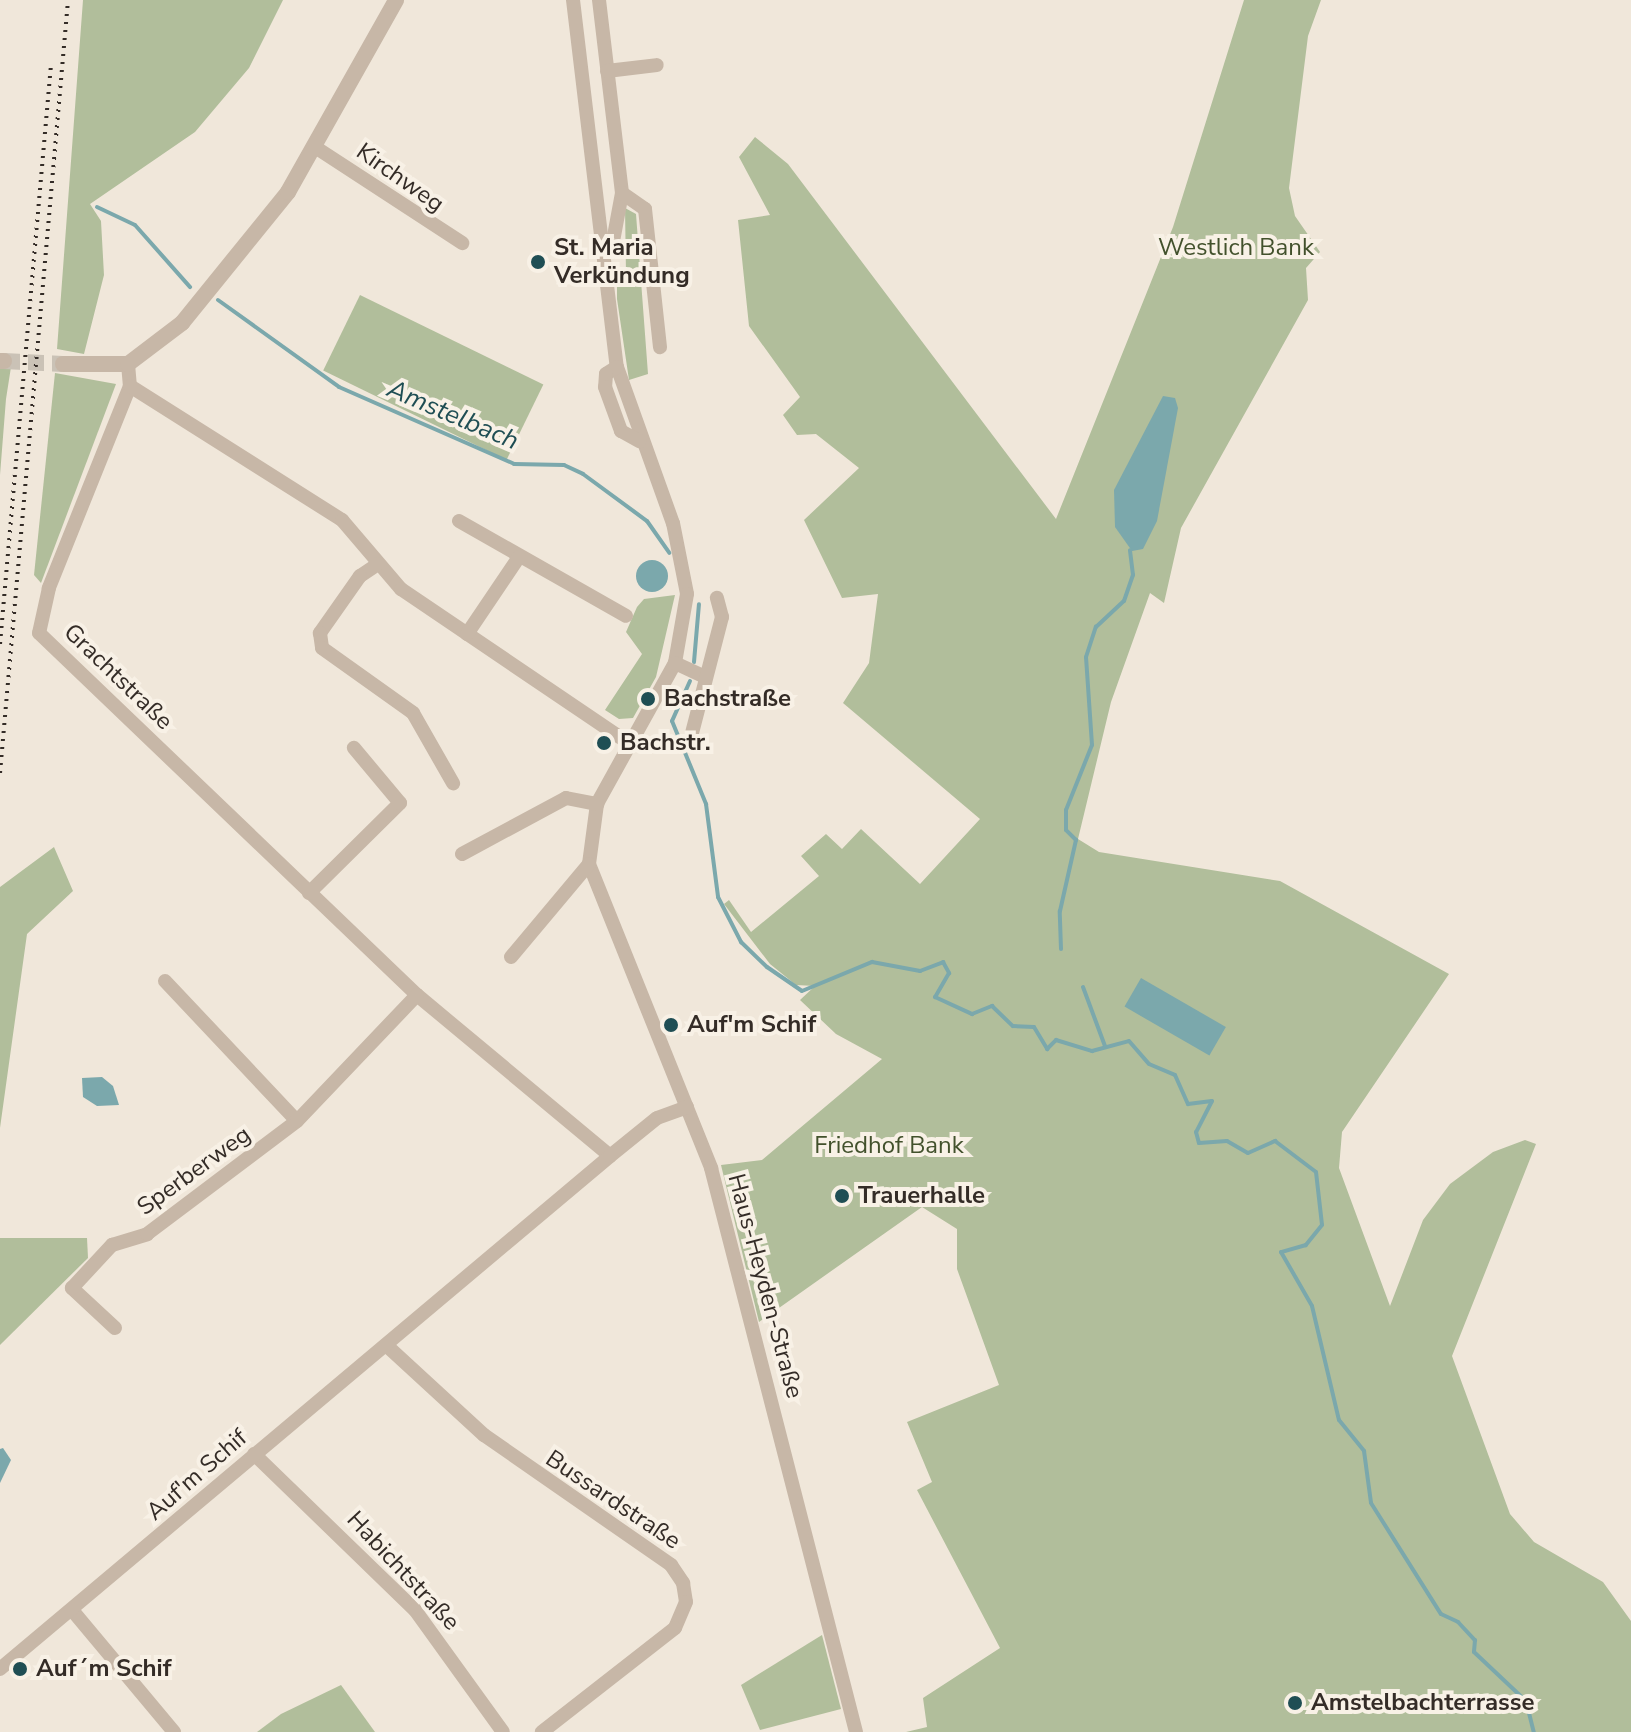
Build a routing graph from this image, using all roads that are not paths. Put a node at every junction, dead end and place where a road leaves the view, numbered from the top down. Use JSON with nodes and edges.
{"nodes":[{"id":1,"x":396,"y":0,"type":"edge"},
{"id":2,"x":573,"y":0,"type":"edge"},
{"id":3,"x":599,"y":0,"type":"edge"},
{"id":4,"x":657,"y":65,"type":"dead end"},
{"id":5,"x":607,"y":71,"type":"junction"},
{"id":6,"x":315,"y":147,"type":"junction"},
{"id":7,"x":622,"y":193,"type":"junction"},
{"id":8,"x":462,"y":243,"type":"dead end"},
{"id":9,"x":609,"y":255,"type":"junction"},
{"id":10,"x":660,"y":347,"type":"dead end"},
{"id":11,"x":63,"y":364,"type":"tunnel mouth"},
{"id":12,"x":128,"y":364,"type":"junction"},
{"id":13,"x":130,"y":386,"type":"junction"},
{"id":14,"x":459,"y":521,"type":"dead end"},
{"id":15,"x":519,"y":557,"type":"junction"},
{"id":16,"x":378,"y":564,"type":"junction"},
{"id":17,"x":717,"y":598,"type":"dead end"},
{"id":18,"x":626,"y":616,"type":"dead end"},
{"id":19,"x":467,"y":634,"type":"junction"},
{"id":20,"x":691,"y":671,"type":"junction"},
{"id":21,"x":692,"y":733,"type":"dead end"},
{"id":22,"x":630,"y":744,"type":"junction"},
{"id":23,"x":354,"y":748,"type":"dead end"},
{"id":24,"x":453,"y":783,"type":"dead end"},
{"id":25,"x":597,"y":804,"type":"junction"},
{"id":26,"x":462,"y":854,"type":"dead end"},
{"id":27,"x":589,"y":864,"type":"junction"},
{"id":28,"x":309,"y":893,"type":"junction"},
{"id":29,"x":511,"y":957,"type":"dead end"},
{"id":30,"x":165,"y":981,"type":"dead end"},
{"id":31,"x":417,"y":995,"type":"junction"},
{"id":32,"x":687,"y":1107,"type":"junction"},
{"id":33,"x":297,"y":1121,"type":"junction"},
{"id":34,"x":610,"y":1156,"type":"junction"},
{"id":35,"x":115,"y":1328,"type":"dead end"},
{"id":36,"x":386,"y":1345,"type":"junction"},
{"id":37,"x":254,"y":1454,"type":"junction"},
{"id":38,"x":72,"y":1610,"type":"junction"},
{"id":39,"x":0,"y":1669,"type":"edge"},
{"id":40,"x":174,"y":1732,"type":"edge"},
{"id":41,"x":503,"y":1732,"type":"edge"},
{"id":42,"x":542,"y":1732,"type":"edge"},
{"id":43,"x":856,"y":1732,"type":"edge"}],
"edges":[{"from":1,"to":6,"type":"street"},
{"from":2,"to":9,"type":"street","name":"Haus-Heyden-Straße"},
{"from":3,"to":5,"type":"street","name":"Haus-Heyden-Straße"},
{"from":4,"to":5,"type":"street"},
{"from":5,"to":7,"type":"street","name":"Haus-Heyden-Straße"},
{"from":6,"to":8,"type":"street","name":"Kirchweg"},
{"from":6,"to":12,"type":"street"},
{"from":7,"to":9,"type":"street","name":"Haus-Heyden-Straße"},
{"from":7,"to":10,"type":"street"},
{"from":9,"to":20,"type":"street","name":"Haus-Heyden-Straße"},
{"from":11,"to":12,"type":"street"},
{"from":12,"to":13,"type":"street","name":"Grachtstraße"},
{"from":13,"to":16,"type":"street"},
{"from":13,"to":28,"type":"street","name":"Grachtstraße"},
{"from":14,"to":15,"type":"street"},
{"from":15,"to":18,"type":"street"},
{"from":15,"to":19,"type":"street"},
{"from":16,"to":19,"type":"street"},
{"from":16,"to":24,"type":"street"},
{"from":17,"to":20,"type":"street","name":"Haus-Heyden-Straße"},
{"from":19,"to":22,"type":"street"},
{"from":20,"to":21,"type":"street","name":"Haus-Heyden-Straße"},
{"from":20,"to":22,"type":"street","name":"Haus-Heyden-Straße"},
{"from":22,"to":25,"type":"street","name":"Haus-Heyden-Straße"},
{"from":23,"to":28,"type":"street"},
{"from":25,"to":26,"type":"street"},
{"from":25,"to":27,"type":"street","name":"Haus-Heyden-Straße"},
{"from":27,"to":29,"type":"street"},
{"from":27,"to":32,"type":"street","name":"Haus-Heyden-Straße"},
{"from":28,"to":31,"type":"street","name":"Grachtstraße"},
{"from":30,"to":33,"type":"street"},
{"from":31,"to":33,"type":"street","name":"Sperberweg"},
{"from":31,"to":34,"type":"street","name":"Grachtstraße"},
{"from":32,"to":34,"type":"street","name":"Auf'm Schif"},
{"from":32,"to":43,"type":"street","name":"Haus-Heyden-Straße"},
{"from":33,"to":35,"type":"street","name":"Sperberweg"},
{"from":34,"to":36,"type":"street","name":"Auf'm Schif"},
{"from":36,"to":37,"type":"street","name":"Auf'm Schif"},
{"from":36,"to":42,"type":"street","name":"Bussardstraße"},
{"from":37,"to":38,"type":"street","name":"Auf'm Schif"},
{"from":37,"to":41,"type":"street","name":"Habichtstraße"},
{"from":38,"to":39,"type":"street","name":"Auf'm Schif"},
{"from":38,"to":40,"type":"street"}]}
